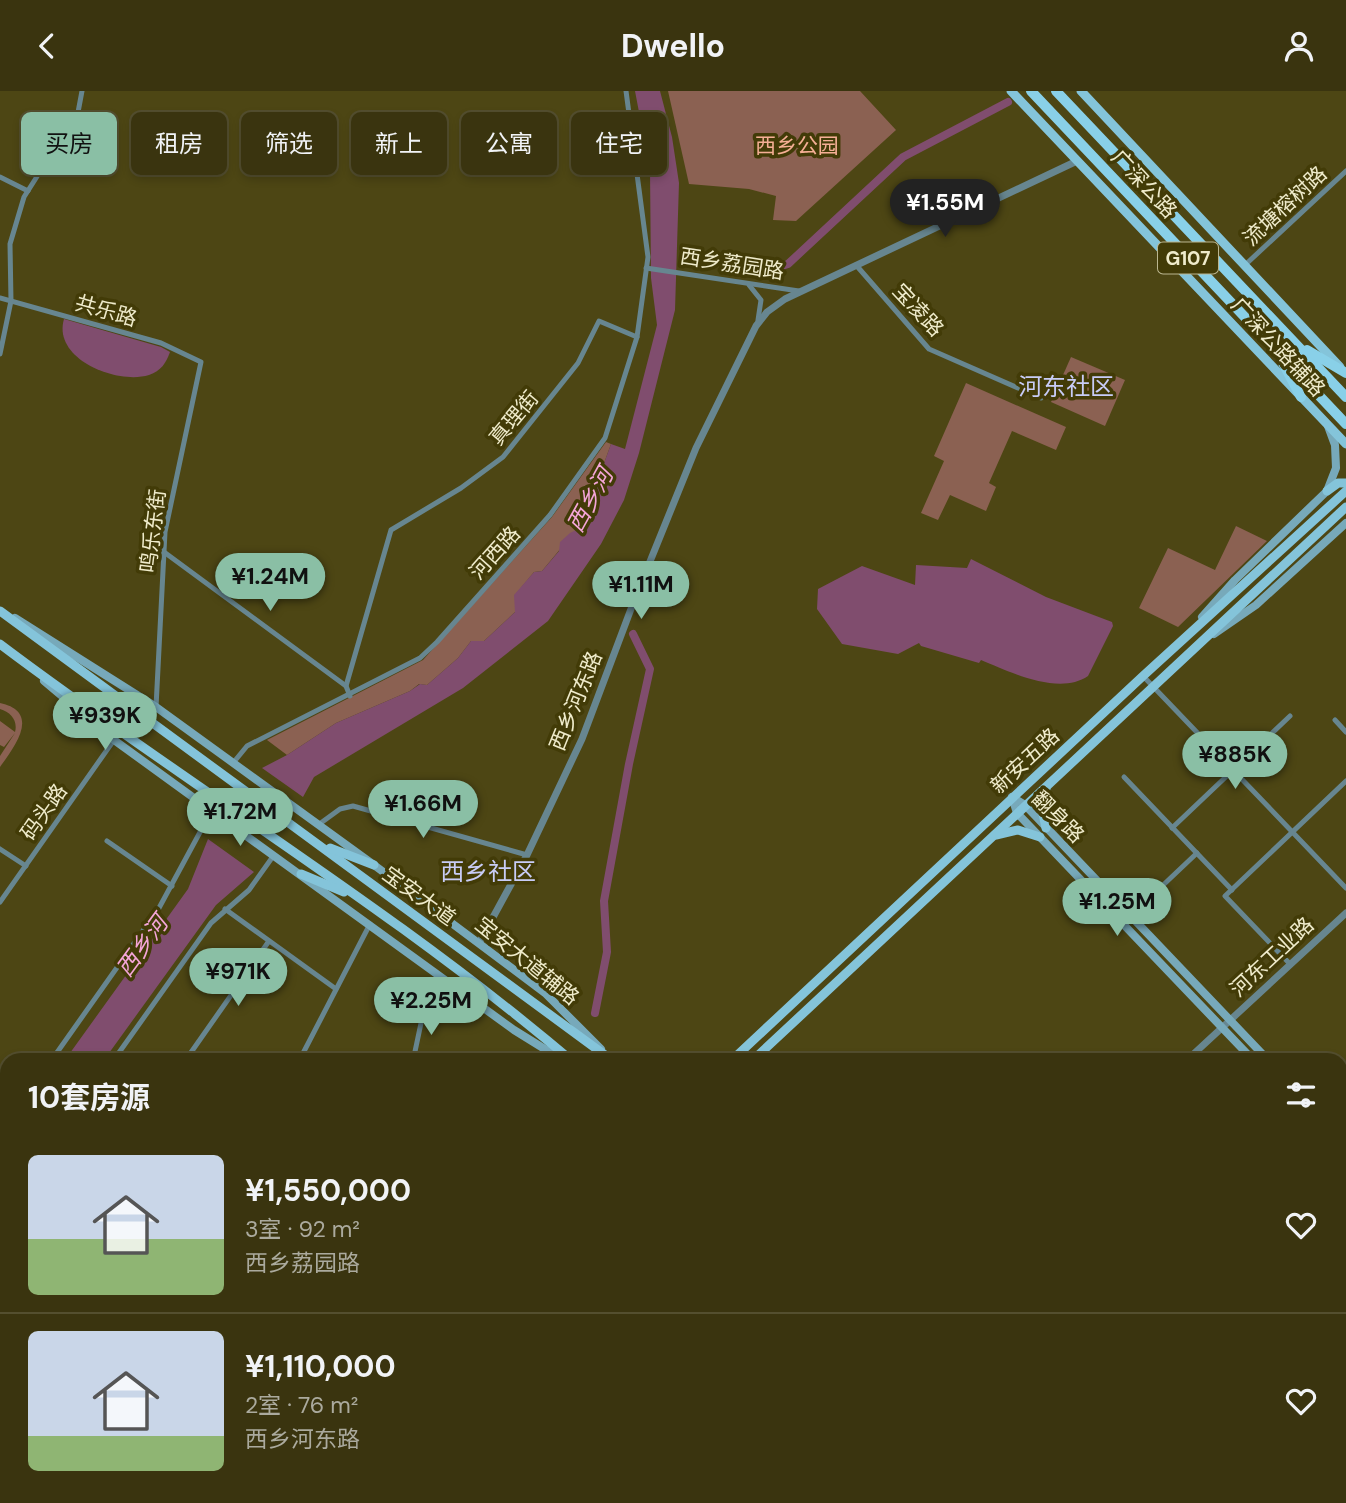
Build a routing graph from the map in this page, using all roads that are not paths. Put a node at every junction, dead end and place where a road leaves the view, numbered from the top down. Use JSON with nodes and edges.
{"nodes":[{"id":1,"x":82,"y":91,"type":"edge"},
{"id":2,"x":626,"y":91,"type":"edge"},
{"id":3,"x":1011,"y":91,"type":"edge"},
{"id":4,"x":1031,"y":91,"type":"edge"},
{"id":5,"x":1056,"y":91,"type":"edge"},
{"id":6,"x":1081,"y":91,"type":"edge"},
{"id":7,"x":1077,"y":161,"type":"junction"},
{"id":8,"x":1346,"y":171,"type":"edge"},
{"id":9,"x":0,"y":177,"type":"edge"},
{"id":10,"x":29,"y":191,"type":"junction"},
{"id":11,"x":856,"y":265,"type":"junction"},
{"id":12,"x":1245,"y":265,"type":"junction"},
{"id":13,"x":646,"y":268,"type":"junction"},
{"id":14,"x":747,"y":283,"type":"junction"},
{"id":15,"x":800,"y":292,"type":"junction"},
{"id":16,"x":0,"y":298,"type":"edge"},
{"id":17,"x":11,"y":301,"type":"junction"},
{"id":18,"x":756,"y":325,"type":"junction"},
{"id":19,"x":637,"y":337,"type":"junction"},
{"id":20,"x":1295,"y":343,"type":"junction"},
{"id":21,"x":1276,"y":351,"type":"junction"},
{"id":22,"x":0,"y":353,"type":"edge"},
{"id":23,"x":201,"y":362,"type":"joint"},
{"id":24,"x":1346,"y":373,"type":"edge"},
{"id":25,"x":1301,"y":397,"type":"junction"},
{"id":26,"x":1346,"y":397,"type":"edge"},
{"id":27,"x":1041,"y":398,"type":"dead end"},
{"id":28,"x":1346,"y":424,"type":"edge"},
{"id":29,"x":1328,"y":426,"type":"junction"},
{"id":30,"x":1346,"y":444,"type":"edge"},
{"id":31,"x":1346,"y":483,"type":"edge"},
{"id":32,"x":1327,"y":491,"type":"junction"},
{"id":33,"x":1346,"y":491,"type":"edge"},
{"id":34,"x":1346,"y":507,"type":"edge"},
{"id":35,"x":1346,"y":523,"type":"edge"},
{"id":36,"x":164,"y":552,"type":"junction"},
{"id":37,"x":0,"y":609,"type":"edge"},
{"id":38,"x":1186,"y":636,"type":"junction"},
{"id":39,"x":3,"y":647,"type":"edge"},
{"id":40,"x":1195,"y":648,"type":"junction"},
{"id":41,"x":1143,"y":675,"type":"junction"},
{"id":42,"x":346,"y":686,"type":"junction"},
{"id":43,"x":1153,"y":687,"type":"junction"},
{"id":44,"x":350,"y":696,"type":"junction"},
{"id":45,"x":156,"y":707,"type":"junction"},
{"id":46,"x":1290,"y":716,"type":"dead end"},
{"id":47,"x":1335,"y":720,"type":"dead end"},
{"id":48,"x":1346,"y":732,"type":"edge"},
{"id":49,"x":114,"y":740,"type":"junction"},
{"id":50,"x":233,"y":764,"type":"junction"},
{"id":51,"x":1233,"y":770,"type":"junction"},
{"id":52,"x":1124,"y":777,"type":"dead end"},
{"id":53,"x":1346,"y":781,"type":"edge"},
{"id":54,"x":1050,"y":782,"type":"junction"},
{"id":55,"x":1012,"y":797,"type":"junction"},
{"id":56,"x":1025,"y":805,"type":"junction"},
{"id":57,"x":212,"y":810,"type":"junction"},
{"id":58,"x":1017,"y":813,"type":"junction"},
{"id":59,"x":318,"y":825,"type":"junction"},
{"id":60,"x":1046,"y":828,"type":"junction"},
{"id":61,"x":1172,"y":828,"type":"junction"},
{"id":62,"x":1293,"y":832,"type":"junction"},
{"id":63,"x":1040,"y":837,"type":"junction"},
{"id":64,"x":989,"y":839,"type":"junction"},
{"id":65,"x":107,"y":841,"type":"dead end"},
{"id":66,"x":317,"y":843,"type":"junction"},
{"id":67,"x":0,"y":849,"type":"edge"},
{"id":68,"x":1197,"y":853,"type":"junction"},
{"id":69,"x":272,"y":854,"type":"junction"},
{"id":70,"x":527,"y":855,"type":"junction"},
{"id":71,"x":374,"y":865,"type":"junction"},
{"id":72,"x":26,"y":866,"type":"junction"},
{"id":73,"x":301,"y":874,"type":"junction"},
{"id":74,"x":172,"y":886,"type":"junction"},
{"id":75,"x":1346,"y":888,"type":"edge"},
{"id":76,"x":1232,"y":890,"type":"junction"},
{"id":77,"x":361,"y":899,"type":"junction"},
{"id":78,"x":0,"y":902,"type":"edge"},
{"id":79,"x":226,"y":909,"type":"junction"},
{"id":80,"x":1346,"y":913,"type":"edge"},
{"id":81,"x":1130,"y":916,"type":"junction"},
{"id":82,"x":1122,"y":923,"type":"junction"},
{"id":83,"x":370,"y":924,"type":"junction"},
{"id":84,"x":269,"y":940,"type":"junction"},
{"id":85,"x":479,"y":943,"type":"junction"},
{"id":86,"x":1290,"y":964,"type":"junction"},
{"id":87,"x":336,"y":989,"type":"junction"},
{"id":88,"x":424,"y":1009,"type":"dead end"},
{"id":89,"x":1230,"y":1020,"type":"junction"},
{"id":90,"x":1222,"y":1027,"type":"junction"},
{"id":91,"x":57,"y":1053,"type":"edge"},
{"id":92,"x":119,"y":1053,"type":"edge"},
{"id":93,"x":191,"y":1053,"type":"edge"},
{"id":94,"x":303,"y":1053,"type":"edge"},
{"id":95,"x":415,"y":1053,"type":"edge"},
{"id":96,"x":551,"y":1053,"type":"edge"},
{"id":97,"x":563,"y":1053,"type":"edge"},
{"id":98,"x":602,"y":1053,"type":"edge"},
{"id":99,"x":605,"y":1053,"type":"edge"},
{"id":100,"x":740,"y":1053,"type":"edge"},
{"id":101,"x":761,"y":1053,"type":"edge"},
{"id":102,"x":1194,"y":1053,"type":"edge"},
{"id":103,"x":1246,"y":1053,"type":"edge"},
{"id":104,"x":1261,"y":1053,"type":"edge"}],
"edges":[{"from":1,"to":10,"type":"street"},
{"from":2,"to":13,"type":"street","name":"河西路"},
{"from":3,"to":7,"type":"main road","name":"广深公路辅路"},
{"from":4,"to":21,"type":"highway","name":"广深公路","number":"G107"},
{"from":5,"to":20,"type":"highway","name":"广深公路","number":"G107"},
{"from":6,"to":12,"type":"main road","name":"广深公路辅路"},
{"from":7,"to":11,"type":"street","name":"西乡荔园路"},
{"from":7,"to":25,"type":"main road","name":"广深公路辅路"},
{"from":8,"to":12,"type":"street","name":"流塘榕树路"},
{"from":9,"to":10,"type":"street"},
{"from":10,"to":17,"type":"street"},
{"from":11,"to":15,"type":"street","name":"西乡荔园路"},
{"from":11,"to":27,"type":"street","name":"宝凌路"},
{"from":12,"to":24,"type":"main road","name":"广深公路辅路"},
{"from":13,"to":14,"type":"street","name":"西乡荔园路"},
{"from":13,"to":19,"type":"street","name":"河西路"},
{"from":14,"to":15,"type":"street","name":"西乡荔园路"},
{"from":14,"to":18,"type":"street"},
{"from":15,"to":18,"type":"street","name":"西乡河东路"},
{"from":16,"to":17,"type":"street","name":"共乐路"},
{"from":17,"to":22,"type":"street"},
{"from":17,"to":23,"type":"street","name":"共乐路"},
{"from":18,"to":70,"type":"street","name":"西乡河东路"},
{"from":19,"to":42,"type":"street","name":"真理街"},
{"from":19,"to":44,"type":"street","name":"河西路"},
{"from":20,"to":24,"type":"highway"},
{"from":20,"to":26,"type":"highway","name":"广深公路","number":"G107"},
{"from":21,"to":25,"type":"highway"},
{"from":21,"to":28,"type":"highway","name":"广深公路","number":"G107"},
{"from":23,"to":36,"type":"street","name":"鸣乐东街"},
{"from":25,"to":29,"type":"main road","name":"广深公路辅路"},
{"from":29,"to":30,"type":"main road","name":"广深公路辅路"},
{"from":29,"to":32,"type":"main road"},
{"from":31,"to":32,"type":"main road"},
{"from":32,"to":38,"type":"main road"},
{"from":33,"to":38,"type":"main road","name":"新安五路"},
{"from":34,"to":40,"type":"main road","name":"新安五路"},
{"from":35,"to":40,"type":"main road"},
{"from":36,"to":42,"type":"street"},
{"from":36,"to":45,"type":"street","name":"鸣乐东街"},
{"from":37,"to":45,"type":"main road","name":"宝安大道辅路"},
{"from":37,"to":66,"type":"main road","name":"宝安大道"},
{"from":38,"to":41,"type":"main road","name":"新安五路"},
{"from":39,"to":49,"type":"main road"},
{"from":39,"to":77,"type":"main road","name":"宝安大道"},
{"from":40,"to":43,"type":"main road","name":"新安五路"},
{"from":41,"to":43,"type":"street"},
{"from":41,"to":55,"type":"main road","name":"新安五路"},
{"from":42,"to":44,"type":"street"},
{"from":43,"to":51,"type":"street"},
{"from":43,"to":54,"type":"main road","name":"新安五路"},
{"from":44,"to":50,"type":"street","name":"河西路"},
{"from":45,"to":50,"type":"main road","name":"宝安大道辅路"},
{"from":46,"to":51,"type":"street"},
{"from":47,"to":48,"type":"street"},
{"from":49,"to":57,"type":"main road"},
{"from":49,"to":72,"type":"street","name":"码头路"},
{"from":50,"to":59,"type":"main road","name":"宝安大道辅路"},
{"from":51,"to":61,"type":"street"},
{"from":51,"to":62,"type":"street"},
{"from":52,"to":61,"type":"street"},
{"from":53,"to":62,"type":"street"},
{"from":54,"to":56,"type":"main road","name":"新安五路"},
{"from":54,"to":60,"type":"main road"},
{"from":55,"to":56,"type":"main road","name":"翻身路"},
{"from":55,"to":58,"type":"main road","name":"翻身路"},
{"from":55,"to":100,"type":"main road","name":"新安五路"},
{"from":56,"to":58,"type":"main road","name":"新安五路"},
{"from":56,"to":60,"type":"main road","name":"翻身路"},
{"from":57,"to":69,"type":"main road"},
{"from":57,"to":74,"type":"street"},
{"from":58,"to":63,"type":"main road","name":"翻身路"},
{"from":58,"to":64,"type":"main road","name":"新安五路"},
{"from":59,"to":70,"type":"street"},
{"from":59,"to":71,"type":"main road","name":"宝安大道辅路"},
{"from":60,"to":81,"type":"main road","name":"翻身路"},
{"from":61,"to":68,"type":"street"},
{"from":62,"to":75,"type":"street"},
{"from":62,"to":76,"type":"street"},
{"from":63,"to":64,"type":"main road"},
{"from":63,"to":82,"type":"main road","name":"翻身路"},
{"from":64,"to":101,"type":"main road","name":"新安五路"},
{"from":65,"to":74,"type":"street"},
{"from":66,"to":71,"type":"main road"},
{"from":66,"to":98,"type":"main road","name":"宝安大道"},
{"from":67,"to":72,"type":"street"},
{"from":68,"to":76,"type":"street"},
{"from":68,"to":81,"type":"street"},
{"from":69,"to":73,"type":"main road"},
{"from":69,"to":79,"type":"street"},
{"from":70,"to":85,"type":"street","name":"西乡河东路"},
{"from":71,"to":85,"type":"main road","name":"宝安大道辅路"},
{"from":72,"to":78,"type":"street","name":"码头路"},
{"from":73,"to":77,"type":"main road"},
{"from":73,"to":83,"type":"main road"},
{"from":74,"to":91,"type":"street"},
{"from":76,"to":86,"type":"street"},
{"from":77,"to":97,"type":"main road","name":"宝安大道"},
{"from":79,"to":84,"type":"street"},
{"from":79,"to":92,"type":"street"},
{"from":80,"to":86,"type":"street","name":"河东工业路"},
{"from":81,"to":82,"type":"street"},
{"from":81,"to":89,"type":"main road","name":"翻身路"},
{"from":82,"to":90,"type":"main road","name":"翻身路"},
{"from":83,"to":87,"type":"street"},
{"from":83,"to":96,"type":"main road"},
{"from":84,"to":87,"type":"street"},
{"from":84,"to":93,"type":"street"},
{"from":85,"to":99,"type":"main road","name":"宝安大道辅路"},
{"from":86,"to":89,"type":"street","name":"河东工业路"},
{"from":87,"to":94,"type":"street"},
{"from":88,"to":95,"type":"street"},
{"from":89,"to":90,"type":"street","name":"河东工业路"},
{"from":89,"to":104,"type":"main road","name":"翻身路"},
{"from":90,"to":102,"type":"street","name":"河东工业路"},
{"from":90,"to":103,"type":"main road","name":"翻身路"}]}
